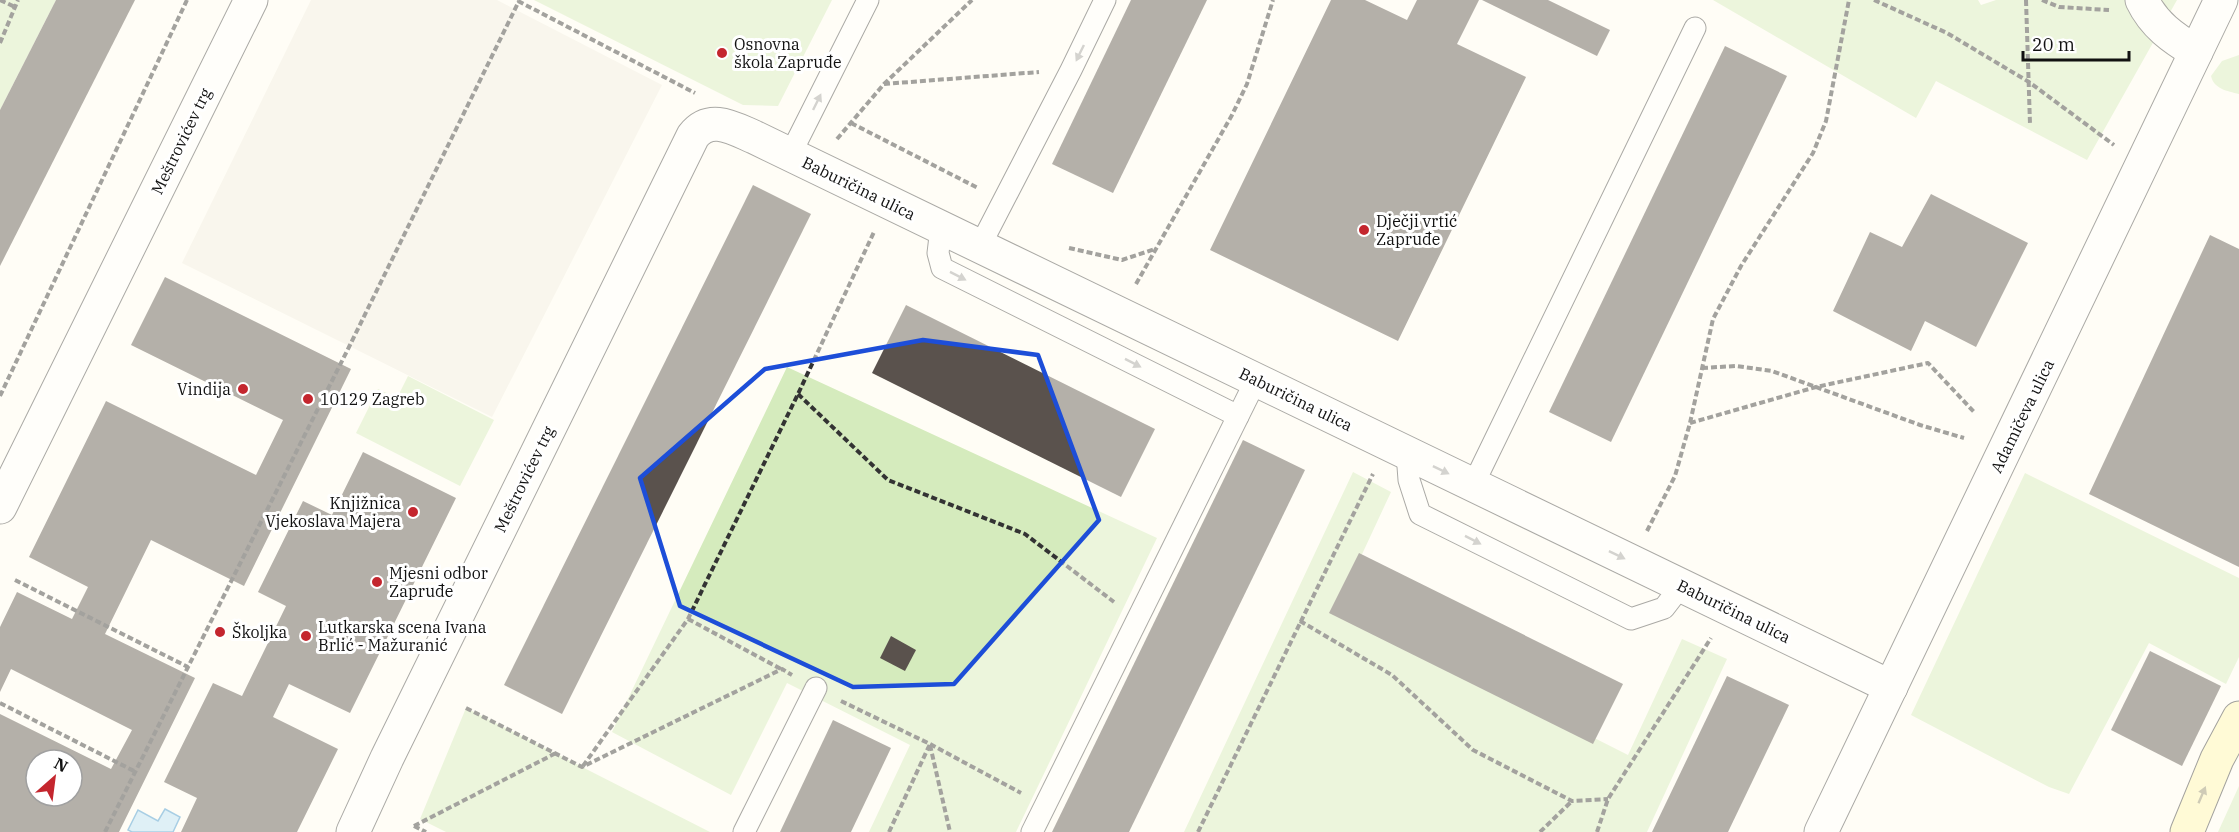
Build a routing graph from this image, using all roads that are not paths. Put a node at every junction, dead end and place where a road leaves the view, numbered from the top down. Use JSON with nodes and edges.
{"nodes":[{"id":1,"x":251,"y":0,"type":"edge"},
{"id":2,"x":867,"y":0,"type":"edge"},
{"id":3,"x":1105,"y":0,"type":"edge"},
{"id":4,"x":2221,"y":0,"type":"edge"},
{"id":5,"x":2131,"y":5,"type":"edge"},
{"id":6,"x":1695,"y":28,"type":"dead end"},
{"id":7,"x":2196,"y":52,"type":"junction"},
{"id":8,"x":700,"y":113,"type":"joint"},
{"id":9,"x":802,"y":160,"type":"junction"},
{"id":10,"x":941,"y":228,"type":"junction"},
{"id":11,"x":980,"y":246,"type":"junction"},
{"id":12,"x":1256,"y":380,"type":"junction"},
{"id":13,"x":1238,"y":416,"type":"junction"},
{"id":14,"x":1397,"y":448,"type":"junction"},
{"id":15,"x":1473,"y":485,"type":"junction"},
{"id":16,"x":0,"y":507,"type":"edge"},
{"id":17,"x":1681,"y":586,"type":"junction"},
{"id":18,"x":1891,"y":687,"type":"junction"},
{"id":19,"x":816,"y":688,"type":"road end"},
{"id":20,"x":2239,"y":718,"type":"edge"},
{"id":21,"x":353,"y":832,"type":"edge"},
{"id":22,"x":744,"y":832,"type":"edge"},
{"id":23,"x":1032,"y":832,"type":"edge"},
{"id":24,"x":1821,"y":832,"type":"edge"},
{"id":25,"x":2187,"y":832,"type":"edge"}],
"edges":[{"from":1,"to":16,"type":"street","name":"Meštrovićev trg"},
{"from":9,"to":2,"type":"lane","one_way":true},
{"from":3,"to":11,"type":"lane","one_way":true},
{"from":4,"to":7,"type":"street","name":"Adamičeva ulica"},
{"from":5,"to":7,"type":"street"},
{"from":6,"to":15,"type":"lane"},
{"from":7,"to":18,"type":"street","name":"Adamičeva ulica"},
{"from":8,"to":9,"type":"street","name":"Baburičina ulica"},
{"from":8,"to":21,"type":"street","name":"Meštrovićev trg"},
{"from":9,"to":10,"type":"street","name":"Baburičina ulica"},
{"from":10,"to":11,"type":"street","name":"Baburičina ulica"},
{"from":10,"to":13,"type":"lane","one_way":true},
{"from":11,"to":12,"type":"street","name":"Baburičina ulica"},
{"from":12,"to":13,"type":"lane"},
{"from":12,"to":14,"type":"street","name":"Baburičina ulica"},
{"from":13,"to":23,"type":"lane"},
{"from":14,"to":15,"type":"street","name":"Baburičina ulica","one_way":true},
{"from":14,"to":17,"type":"lane","one_way":true},
{"from":15,"to":17,"type":"street","name":"Baburičina ulica","one_way":true},
{"from":17,"to":18,"type":"street","name":"Baburičina ulica"},
{"from":18,"to":24,"type":"street","name":"Adamičeva ulica"},
{"from":19,"to":22,"type":"lane"},
{"from":25,"to":20,"type":"main road","one_way":true}]}
